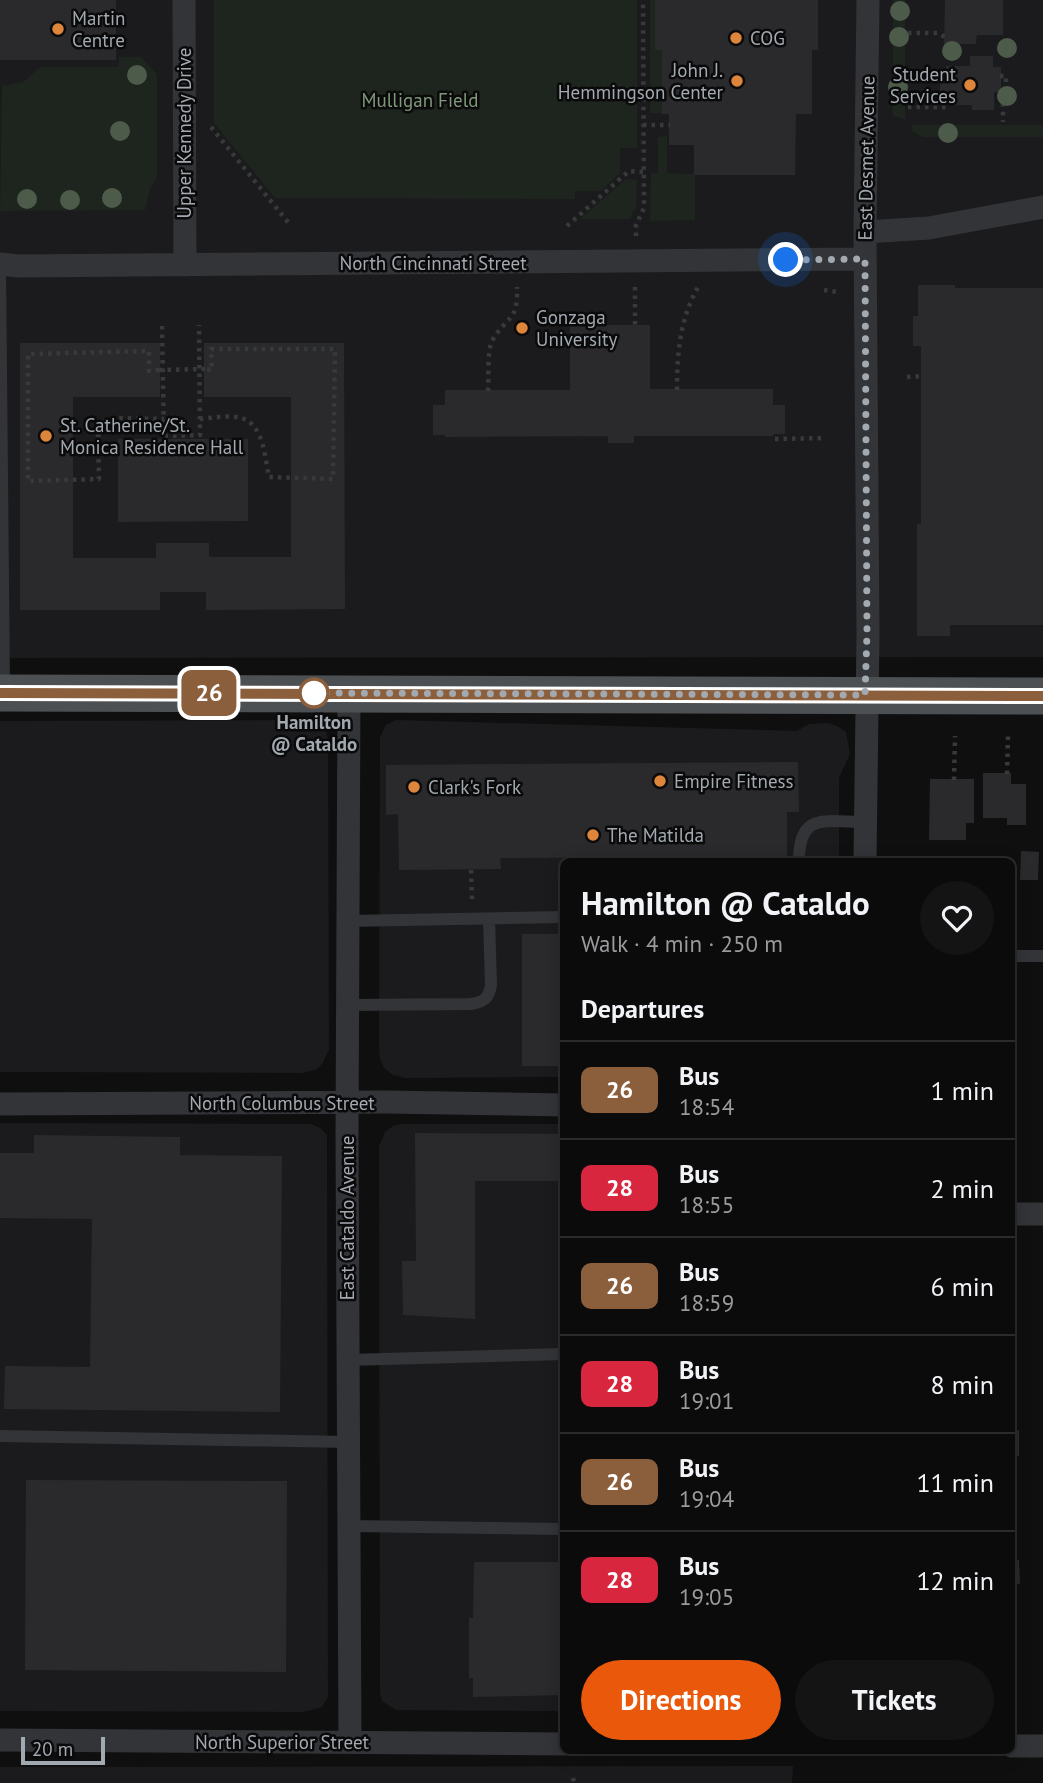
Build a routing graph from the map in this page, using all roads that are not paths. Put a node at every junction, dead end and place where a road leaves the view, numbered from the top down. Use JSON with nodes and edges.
{"nodes":[{"id":1,"x":184,"y":0,"type":"edge"},
{"id":2,"x":868,"y":0,"type":"edge"},
{"id":3,"x":1043,"y":206,"type":"edge"},
{"id":4,"x":865,"y":232,"type":"junction"},
{"id":5,"x":865,"y":259,"type":"junction"},
{"id":6,"x":0,"y":264,"type":"edge"},
{"id":7,"x":185,"y":265,"type":"junction"},
{"id":8,"x":2,"y":693,"type":"edge"},
{"id":9,"x":349,"y":693,"type":"junction"},
{"id":10,"x":865,"y":695,"type":"junction"},
{"id":11,"x":1043,"y":696,"type":"edge"},
{"id":12,"x":865,"y":822,"type":"junction"},
{"id":13,"x":799,"y":858,"type":"edge"},
{"id":14,"x":865,"y":858,"type":"edge"},
{"id":15,"x":560,"y":918,"type":"edge"},
{"id":16,"x":489,"y":919,"type":"junction"},
{"id":17,"x":348,"y":921,"type":"junction"},
{"id":18,"x":1015,"y":956,"type":"edge"},
{"id":19,"x":1043,"y":956,"type":"edge"},
{"id":20,"x":347,"y":1005,"type":"junction"},
{"id":21,"x":347,"y":1102,"type":"junction"},
{"id":22,"x":0,"y":1104,"type":"edge"},
{"id":23,"x":560,"y":1105,"type":"edge"},
{"id":24,"x":1015,"y":1214,"type":"edge"},
{"id":25,"x":1043,"y":1214,"type":"edge"},
{"id":26,"x":560,"y":1354,"type":"edge"},
{"id":27,"x":348,"y":1360,"type":"junction"},
{"id":28,"x":0,"y":1436,"type":"edge"},
{"id":29,"x":349,"y":1442,"type":"junction"},
{"id":30,"x":349,"y":1527,"type":"junction"},
{"id":31,"x":560,"y":1529,"type":"edge"},
{"id":32,"x":0,"y":1740,"type":"edge"},
{"id":33,"x":350,"y":1742,"type":"junction"},
{"id":34,"x":560,"y":1744,"type":"edge"},
{"id":35,"x":1043,"y":1745,"type":"edge"},
{"id":36,"x":1015,"y":1746,"type":"edge"}],
"edges":[{"from":1,"to":7,"type":"street","name":"Upper Kennedy Drive"},
{"from":2,"to":4,"type":"street","name":"East Desmet Avenue"},
{"from":3,"to":4,"type":"street"},
{"from":4,"to":5,"type":"street","name":"East Desmet Avenue"},
{"from":5,"to":7,"type":"street","name":"North Cincinnati Street"},
{"from":5,"to":10,"type":"street","name":"East Desmet Avenue"},
{"from":6,"to":7,"type":"street","name":"North Cincinnati Street"},
{"from":6,"to":8,"type":"lane"},
{"from":8,"to":9,"type":"main road"},
{"from":9,"to":10,"type":"main road"},
{"from":9,"to":17,"type":"street","name":"East Cataldo Avenue"},
{"from":10,"to":11,"type":"main road"},
{"from":10,"to":12,"type":"street","name":"East Desmet Avenue"},
{"from":12,"to":13,"type":"lane"},
{"from":12,"to":14,"type":"street","name":"East Desmet Avenue"},
{"from":15,"to":16,"type":"lane"},
{"from":16,"to":17,"type":"lane"},
{"from":16,"to":20,"type":"lane"},
{"from":17,"to":20,"type":"street","name":"East Cataldo Avenue"},
{"from":18,"to":19,"type":"lane"},
{"from":20,"to":21,"type":"street","name":"East Cataldo Avenue"},
{"from":21,"to":22,"type":"street","name":"North Columbus Street"},
{"from":21,"to":23,"type":"street","name":"North Columbus Street"},
{"from":21,"to":27,"type":"street","name":"East Cataldo Avenue"},
{"from":24,"to":25,"type":"street"},
{"from":26,"to":27,"type":"lane"},
{"from":27,"to":29,"type":"street","name":"East Cataldo Avenue"},
{"from":28,"to":29,"type":"lane"},
{"from":29,"to":30,"type":"street","name":"East Cataldo Avenue"},
{"from":30,"to":31,"type":"lane"},
{"from":30,"to":33,"type":"street","name":"East Cataldo Avenue"},
{"from":32,"to":33,"type":"street","name":"North Superior Street"},
{"from":33,"to":34,"type":"street","name":"North Superior Street"},
{"from":35,"to":36,"type":"street"}]}
